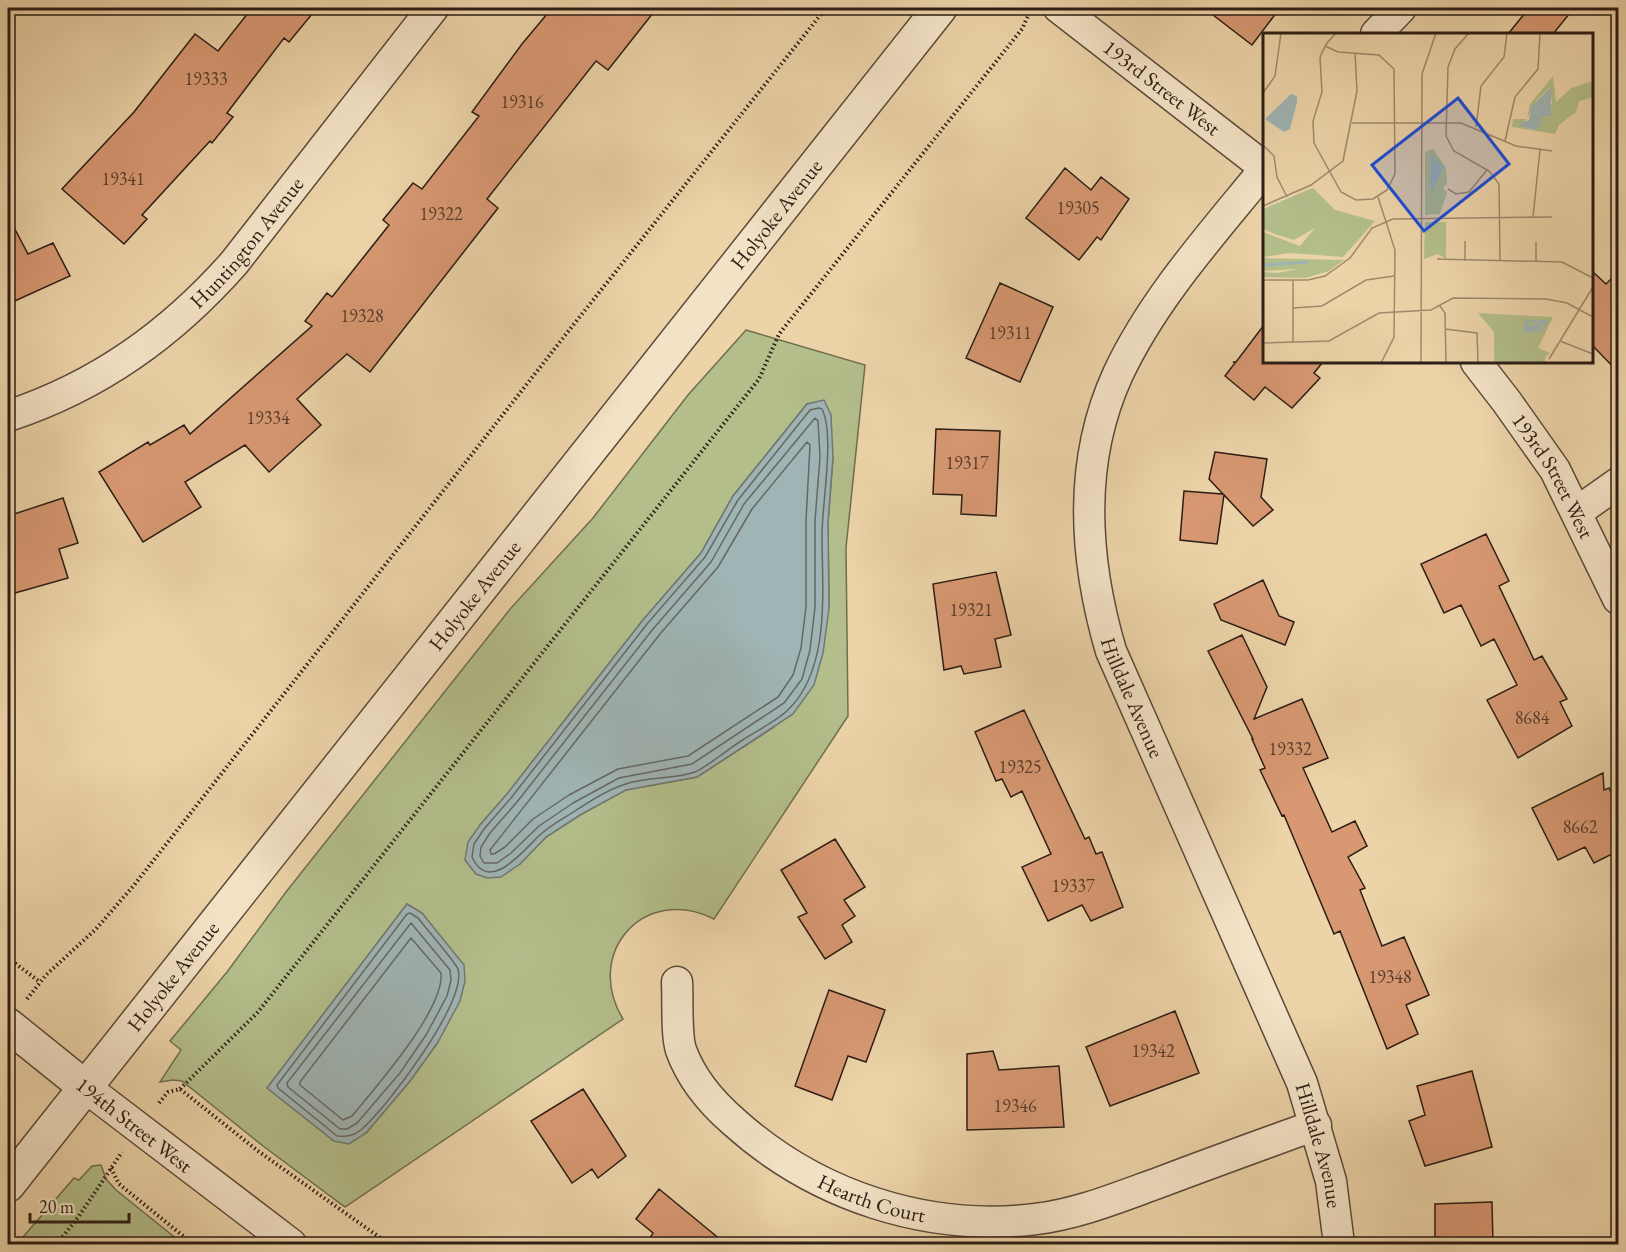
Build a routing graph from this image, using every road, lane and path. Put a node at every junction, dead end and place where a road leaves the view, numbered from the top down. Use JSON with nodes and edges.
{"nodes":[{"id":1,"x":434,"y":8,"type":"edge"},
{"id":2,"x":826,"y":8,"type":"edge"},
{"id":3,"x":940,"y":8,"type":"edge"},
{"id":4,"x":1059,"y":8,"type":"edge"},
{"id":5,"x":1401,"y":8,"type":"edge"},
{"id":6,"x":1022,"y":29,"type":"dead end"},
{"id":7,"x":1377,"y":33,"type":"edge"},
{"id":8,"x":1263,"y":168,"type":"edge"},
{"id":9,"x":1263,"y":170,"type":"edge"},
{"id":10,"x":1477,"y":363,"type":"edge"},
{"id":11,"x":8,"y":416,"type":"edge"},
{"id":12,"x":1618,"y":483,"type":"edge"},
{"id":13,"x":1577,"y":512,"type":"junction"},
{"id":14,"x":1618,"y":599,"type":"edge"},
{"id":15,"x":8,"y":958,"type":"edge"},
{"id":16,"x":40,"y":982,"type":"junction"},
{"id":17,"x":677,"y":982,"type":"dead end"},
{"id":18,"x":14,"y":1016,"type":"edge"},
{"id":19,"x":85,"y":1087,"type":"junction"},
{"id":20,"x":180,"y":1089,"type":"junction"},
{"id":21,"x":168,"y":1092,"type":"dead end"},
{"id":22,"x":1316,"y":1125,"type":"junction"},
{"id":23,"x":8,"y":1185,"type":"edge"},
{"id":24,"x":57,"y":1245,"type":"edge"},
{"id":25,"x":193,"y":1245,"type":"edge"},
{"id":26,"x":291,"y":1245,"type":"edge"},
{"id":27,"x":389,"y":1245,"type":"edge"},
{"id":28,"x":1339,"y":1245,"type":"edge"}],
"edges":[{"from":1,"to":11,"type":"street","name":"Huntington Avenue"},
{"from":2,"to":16,"type":"path"},
{"from":3,"to":19,"type":"street","name":"Holyoke Avenue"},
{"from":4,"to":8,"type":"street","name":"193rd Street West"},
{"from":5,"to":7,"type":"street"},
{"from":6,"to":20,"type":"path"},
{"from":9,"to":22,"type":"street","name":"Hilldale Avenue"},
{"from":10,"to":13,"type":"street","name":"193rd Street West"},
{"from":12,"to":13,"type":"street"},
{"from":13,"to":14,"type":"street","name":"193rd Street West"},
{"from":15,"to":16,"type":"path"},
{"from":16,"to":18,"type":"path"},
{"from":17,"to":22,"type":"street","name":"Hearth Court"},
{"from":18,"to":19,"type":"street","name":"194th Street West"},
{"from":19,"to":23,"type":"street","name":"Holyoke Avenue"},
{"from":19,"to":26,"type":"street","name":"194th Street West"},
{"from":20,"to":21,"type":"path"},
{"from":20,"to":27,"type":"path"},
{"from":22,"to":28,"type":"street","name":"Hilldale Avenue"},
{"from":24,"to":25,"type":"path"}]}
